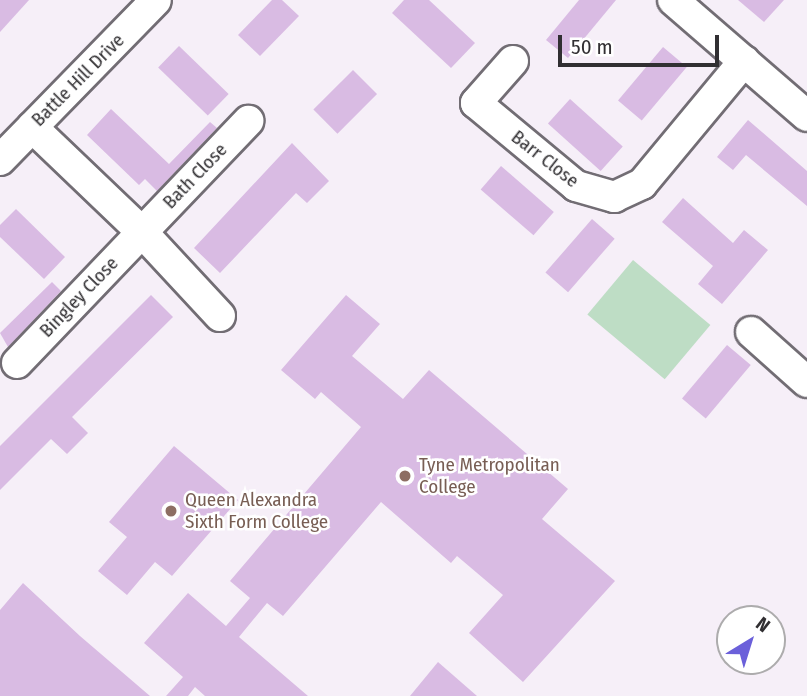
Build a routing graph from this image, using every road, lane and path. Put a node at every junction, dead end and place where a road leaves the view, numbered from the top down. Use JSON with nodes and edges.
{"nodes":[{"id":1,"x":156,"y":0,"type":"edge"},
{"id":2,"x":673,"y":0,"type":"edge"},
{"id":3,"x":513,"y":61,"type":"dead end"},
{"id":4,"x":744,"y":61,"type":"junction"},
{"id":5,"x":807,"y":116,"type":"edge"},
{"id":6,"x":248,"y":121,"type":"dead end"},
{"id":7,"x":32,"y":127,"type":"junction"},
{"id":8,"x":2,"y":155,"type":"edge"},
{"id":9,"x":141,"y":231,"type":"junction"},
{"id":10,"x":220,"y":316,"type":"dead end"},
{"id":11,"x":751,"y":332,"type":"dead end"},
{"id":12,"x":17,"y":363,"type":"dead end"},
{"id":13,"x":807,"y":382,"type":"edge"}],
"edges":[{"from":1,"to":7,"type":"street","name":"Battle Hill Drive"},
{"from":2,"to":4,"type":"street"},
{"from":3,"to":4,"type":"street","name":"Barr Close"},
{"from":4,"to":5,"type":"street"},
{"from":6,"to":9,"type":"street","name":"Bath Close"},
{"from":7,"to":8,"type":"street","name":"Battle Hill Drive"},
{"from":7,"to":9,"type":"street"},
{"from":9,"to":10,"type":"street"},
{"from":9,"to":12,"type":"street","name":"Bingley Close"},
{"from":11,"to":13,"type":"street"}]}
